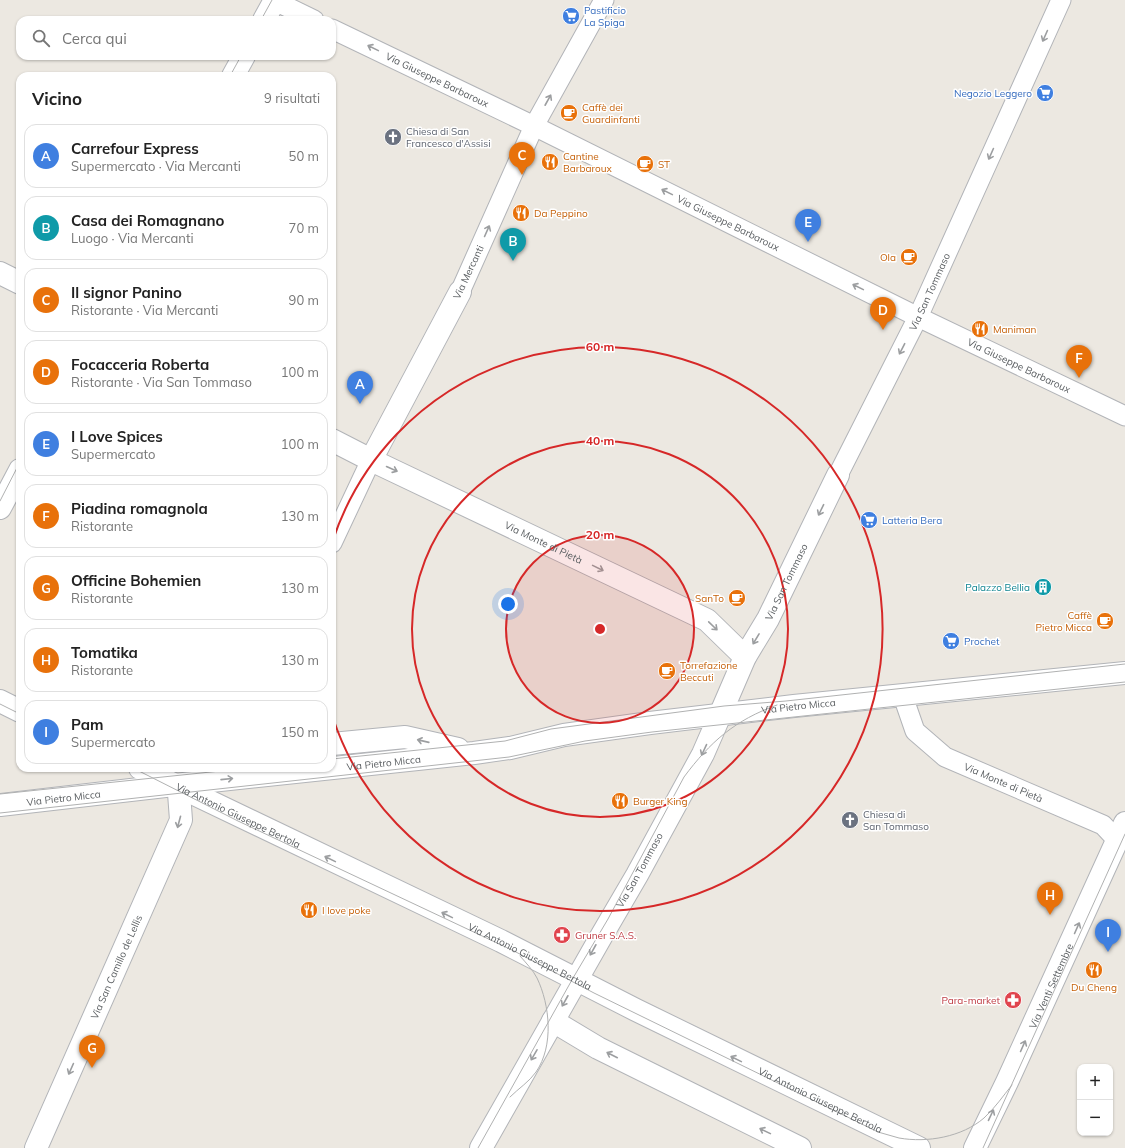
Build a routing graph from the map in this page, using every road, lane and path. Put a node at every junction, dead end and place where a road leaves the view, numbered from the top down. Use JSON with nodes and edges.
{"nodes":[{"id":1,"x":274,"y":0,"type":"edge"},
{"id":2,"x":604,"y":0,"type":"edge"},
{"id":3,"x":1061,"y":0,"type":"edge"},
{"id":4,"x":266,"y":16,"type":"edge"},
{"id":5,"x":306,"y":16,"type":"edge"},
{"id":6,"x":336,"y":31,"type":"edge"},
{"id":7,"x":242,"y":60,"type":"edge"},
{"id":8,"x":235,"y":72,"type":"edge"},
{"id":9,"x":534,"y":126,"type":"junction"},
{"id":10,"x":0,"y":273,"type":"edge"},
{"id":11,"x":16,"y":280,"type":"edge"},
{"id":12,"x":460,"y":292,"type":"joint"},
{"id":13,"x":918,"y":317,"type":"junction"},
{"id":14,"x":1125,"y":416,"type":"edge"},
{"id":15,"x":336,"y":442,"type":"edge"},
{"id":16,"x":371,"y":460,"type":"junction"},
{"id":17,"x":838,"y":475,"type":"joint"},
{"id":18,"x":16,"y":478,"type":"edge"},
{"id":19,"x":0,"y":508,"type":"edge"},
{"id":20,"x":336,"y":534,"type":"edge"},
{"id":21,"x":745,"y":657,"type":"junction"},
{"id":22,"x":1125,"y":673,"type":"edge"},
{"id":23,"x":905,"y":695,"type":"junction"},
{"id":24,"x":0,"y":701,"type":"edge"},
{"id":25,"x":16,"y":709,"type":"edge"},
{"id":26,"x":720,"y":715,"type":"junction"},
{"id":27,"x":336,"y":744,"type":"edge"},
{"id":28,"x":474,"y":753,"type":"junction"},
{"id":29,"x":336,"y":768,"type":"edge"},
{"id":30,"x":148,"y":772,"type":"edge"},
{"id":31,"x":202,"y":772,"type":"edge"},
{"id":32,"x":296,"y":772,"type":"edge"},
{"id":33,"x":174,"y":785,"type":"junction"},
{"id":34,"x":0,"y":805,"type":"edge"},
{"id":35,"x":1122,"y":838,"type":"edge"},
{"id":36,"x":576,"y":980,"type":"junction"},
{"id":37,"x":553,"y":1021,"type":"junction"},
{"id":38,"x":36,"y":1148,"type":"edge"},
{"id":39,"x":481,"y":1148,"type":"edge"},
{"id":40,"x":800,"y":1148,"type":"edge"},
{"id":41,"x":919,"y":1148,"type":"edge"},
{"id":42,"x":975,"y":1148,"type":"edge"}],
"edges":[{"from":1,"to":4,"type":"street"},
{"from":1,"to":5,"type":"street"},
{"from":9,"to":2,"type":"street","name":"Via Mercanti","one_way":true},
{"from":3,"to":13,"type":"street","name":"Via San Tommaso","one_way":true},
{"from":9,"to":6,"type":"street","name":"Via Giuseppe Barbaroux","one_way":true},
{"from":7,"to":8,"type":"street"},
{"from":12,"to":9,"type":"street","name":"Via Mercanti","one_way":true},
{"from":13,"to":9,"type":"street","name":"Via Giuseppe Barbaroux","one_way":true},
{"from":10,"to":11,"type":"street"},
{"from":12,"to":16,"type":"street","name":"Via Mercanti"},
{"from":13,"to":14,"type":"street","name":"Via Giuseppe Barbaroux"},
{"from":13,"to":17,"type":"street","name":"Via San Tommaso","one_way":true},
{"from":15,"to":16,"type":"street","name":"Via Monte di Pietà"},
{"from":16,"to":20,"type":"street","name":"Via Mercanti"},
{"from":16,"to":21,"type":"street","name":"Via Monte di Pietà","one_way":true},
{"from":17,"to":21,"type":"street","name":"Via San Tommaso","one_way":true},
{"from":18,"to":19,"type":"street"},
{"from":21,"to":26,"type":"street","name":"Via San Tommaso"},
{"from":22,"to":23,"type":"street","name":"Via Pietro Micca"},
{"from":23,"to":26,"type":"street","name":"Via Pietro Micca"},
{"from":23,"to":35,"type":"street","name":"Via Monte di Pietà"},
{"from":24,"to":25,"type":"street"},
{"from":26,"to":28,"type":"street","name":"Via Pietro Micca"},
{"from":26,"to":36,"type":"street","name":"Via San Tommaso","one_way":true},
{"from":28,"to":27,"type":"street","name":"Via Pietro Micca","one_way":true},
{"from":29,"to":28,"type":"street","name":"Via Pietro Micca","one_way":true},
{"from":30,"to":33,"type":"street","name":"Via Antonio Giuseppe Bertola"},
{"from":31,"to":33,"type":"street","name":"Via Pietro Micca"},
{"from":33,"to":32,"type":"street","name":"Via Pietro Micca","one_way":true},
{"from":33,"to":34,"type":"street","name":"Via Pietro Micca"},
{"from":36,"to":33,"type":"street","name":"Via Antonio Giuseppe Bertola","one_way":true},
{"from":33,"to":38,"type":"street","name":"Via San Camillo de Lellis","one_way":true},
{"from":42,"to":35,"type":"street","name":"Via Venti Settembre","one_way":true},
{"from":36,"to":37,"type":"street","name":"Via San Tommaso","one_way":true},
{"from":41,"to":36,"type":"street","name":"Via Antonio Giuseppe Bertola","one_way":true},
{"from":37,"to":39,"type":"street","name":"Via San Tommaso","one_way":true},
{"from":40,"to":37,"type":"street","one_way":true}]}
